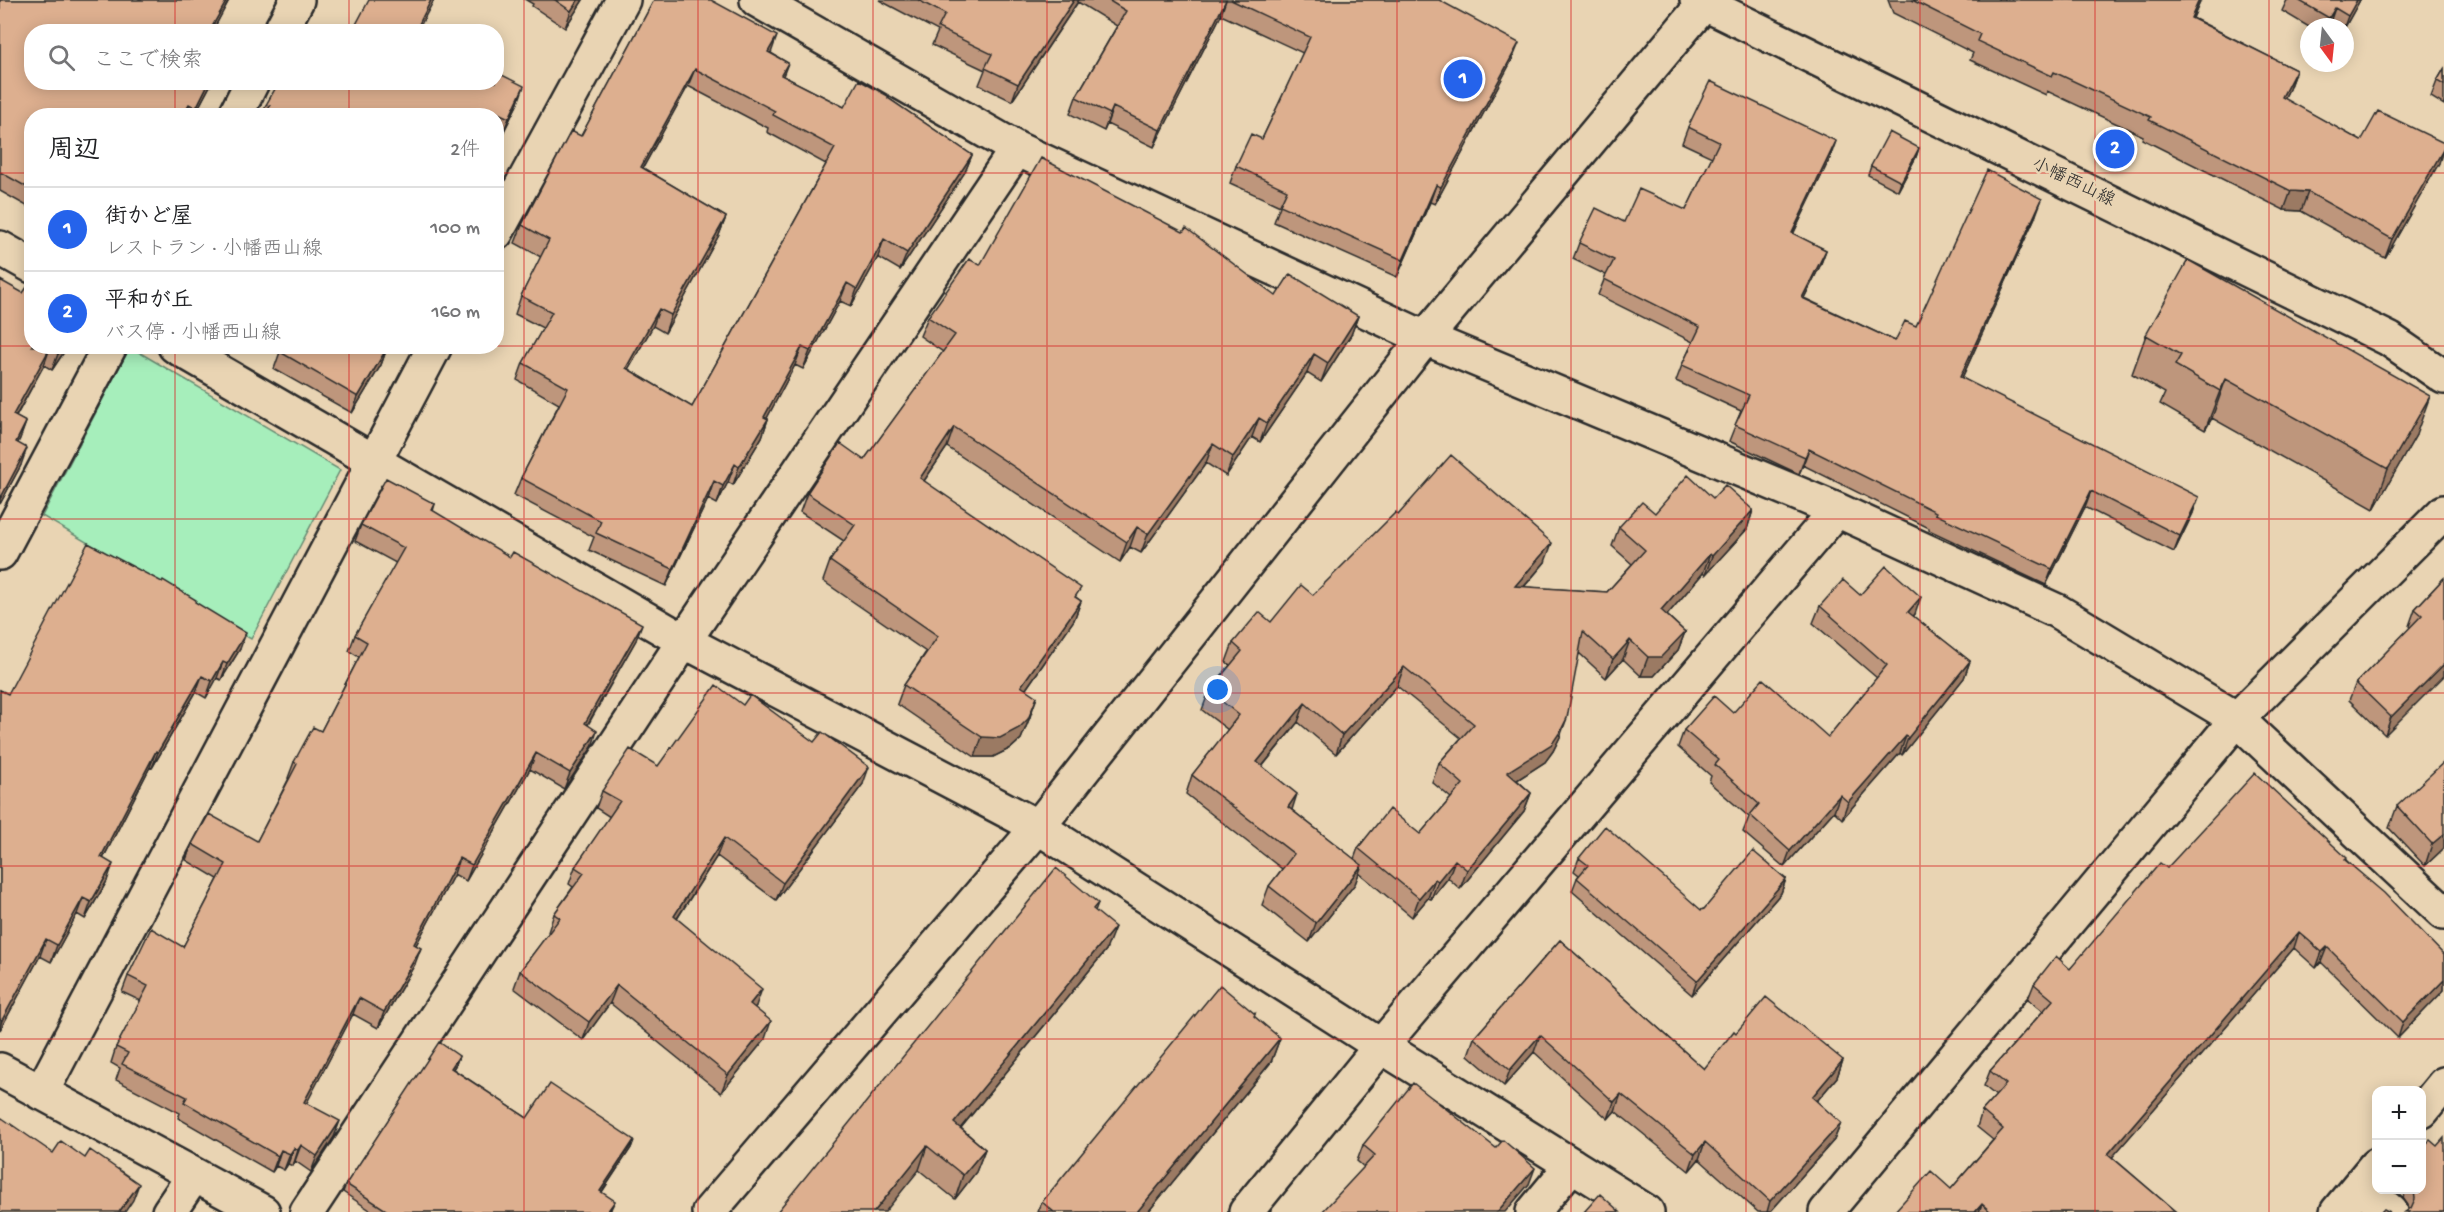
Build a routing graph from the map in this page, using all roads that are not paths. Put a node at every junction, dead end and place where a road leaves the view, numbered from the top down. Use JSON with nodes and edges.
{"nodes":[{"id":1,"x":297,"y":0,"type":"edge"},
{"id":2,"x":623,"y":0,"type":"edge"},
{"id":3,"x":757,"y":0,"type":"edge"},
{"id":4,"x":1703,"y":1,"type":"edge"},
{"id":5,"x":284,"y":24,"type":"edge"},
{"id":6,"x":248,"y":90,"type":"edge"},
{"id":7,"x":239,"y":108,"type":"edge"},
{"id":8,"x":1017,"y":148,"type":"junction"},
{"id":9,"x":504,"y":218,"type":"edge"},
{"id":10,"x":0,"y":248,"type":"edge"},
{"id":11,"x":24,"y":262,"type":"edge"},
{"id":12,"x":1425,"y":338,"type":"junction"},
{"id":13,"x":106,"y":354,"type":"edge"},
{"id":14,"x":189,"y":354,"type":"edge"},
{"id":15,"x":431,"y":354,"type":"edge"},
{"id":16,"x":2444,"y":376,"type":"edge"},
{"id":17,"x":373,"y":461,"type":"junction"},
{"id":18,"x":1837,"y":510,"type":"junction"},
{"id":19,"x":2444,"y":512,"type":"edge"},
{"id":20,"x":0,"y":554,"type":"edge"},
{"id":21,"x":684,"y":641,"type":"junction"},
{"id":22,"x":2237,"y":719,"type":"junction"},
{"id":23,"x":1038,"y":827,"type":"junction"},
{"id":24,"x":2444,"y":914,"type":"edge"},
{"id":25,"x":1382,"y":1046,"type":"junction"},
{"id":26,"x":0,"y":1070,"type":"edge"},
{"id":27,"x":2444,"y":1084,"type":"edge"},
{"id":28,"x":41,"y":1093,"type":"junction"},
{"id":29,"x":2426,"y":1105,"type":"edge"},
{"id":30,"x":1572,"y":1165,"type":"junction"},
{"id":31,"x":194,"y":1175,"type":"junction"},
{"id":32,"x":2368,"y":1175,"type":"edge"},
{"id":33,"x":169,"y":1212,"type":"edge"},
{"id":34,"x":263,"y":1212,"type":"edge"},
{"id":35,"x":307,"y":1212,"type":"edge"},
{"id":36,"x":709,"y":1212,"type":"edge"},
{"id":37,"x":1246,"y":1212,"type":"edge"},
{"id":38,"x":1533,"y":1212,"type":"edge"},
{"id":39,"x":1647,"y":1212,"type":"edge"},
{"id":40,"x":1826,"y":1212,"type":"edge"},
{"id":41,"x":2337,"y":1212,"type":"edge"},
{"id":42,"x":2391,"y":1212,"type":"edge"}],
"edges":[{"from":1,"to":5,"type":"street"},
{"from":2,"to":9,"type":"street"},
{"from":3,"to":8,"type":"street"},
{"from":4,"to":12,"type":"street"},
{"from":4,"to":16,"type":"street","name":"小幡西山線"},
{"from":6,"to":7,"type":"street"},
{"from":8,"to":12,"type":"street"},
{"from":8,"to":21,"type":"street"},
{"from":10,"to":11,"type":"street"},
{"from":12,"to":18,"type":"street"},
{"from":12,"to":23,"type":"street"},
{"from":13,"to":20,"type":"street"},
{"from":14,"to":17,"type":"street"},
{"from":15,"to":17,"type":"street"},
{"from":17,"to":21,"type":"street"},
{"from":17,"to":28,"type":"street"},
{"from":18,"to":22,"type":"street"},
{"from":18,"to":25,"type":"street"},
{"from":19,"to":22,"type":"street"},
{"from":21,"to":23,"type":"street"},
{"from":21,"to":35,"type":"street"},
{"from":22,"to":24,"type":"street"},
{"from":22,"to":40,"type":"street"},
{"from":23,"to":25,"type":"street"},
{"from":23,"to":36,"type":"street"},
{"from":25,"to":30,"type":"street"},
{"from":25,"to":37,"type":"street"},
{"from":26,"to":28,"type":"street"},
{"from":27,"to":29,"type":"street"},
{"from":28,"to":31,"type":"street"},
{"from":30,"to":38,"type":"street"},
{"from":30,"to":39,"type":"street"},
{"from":31,"to":33,"type":"street"},
{"from":31,"to":34,"type":"street"},
{"from":32,"to":41,"type":"street"},
{"from":32,"to":42,"type":"street"}]}
